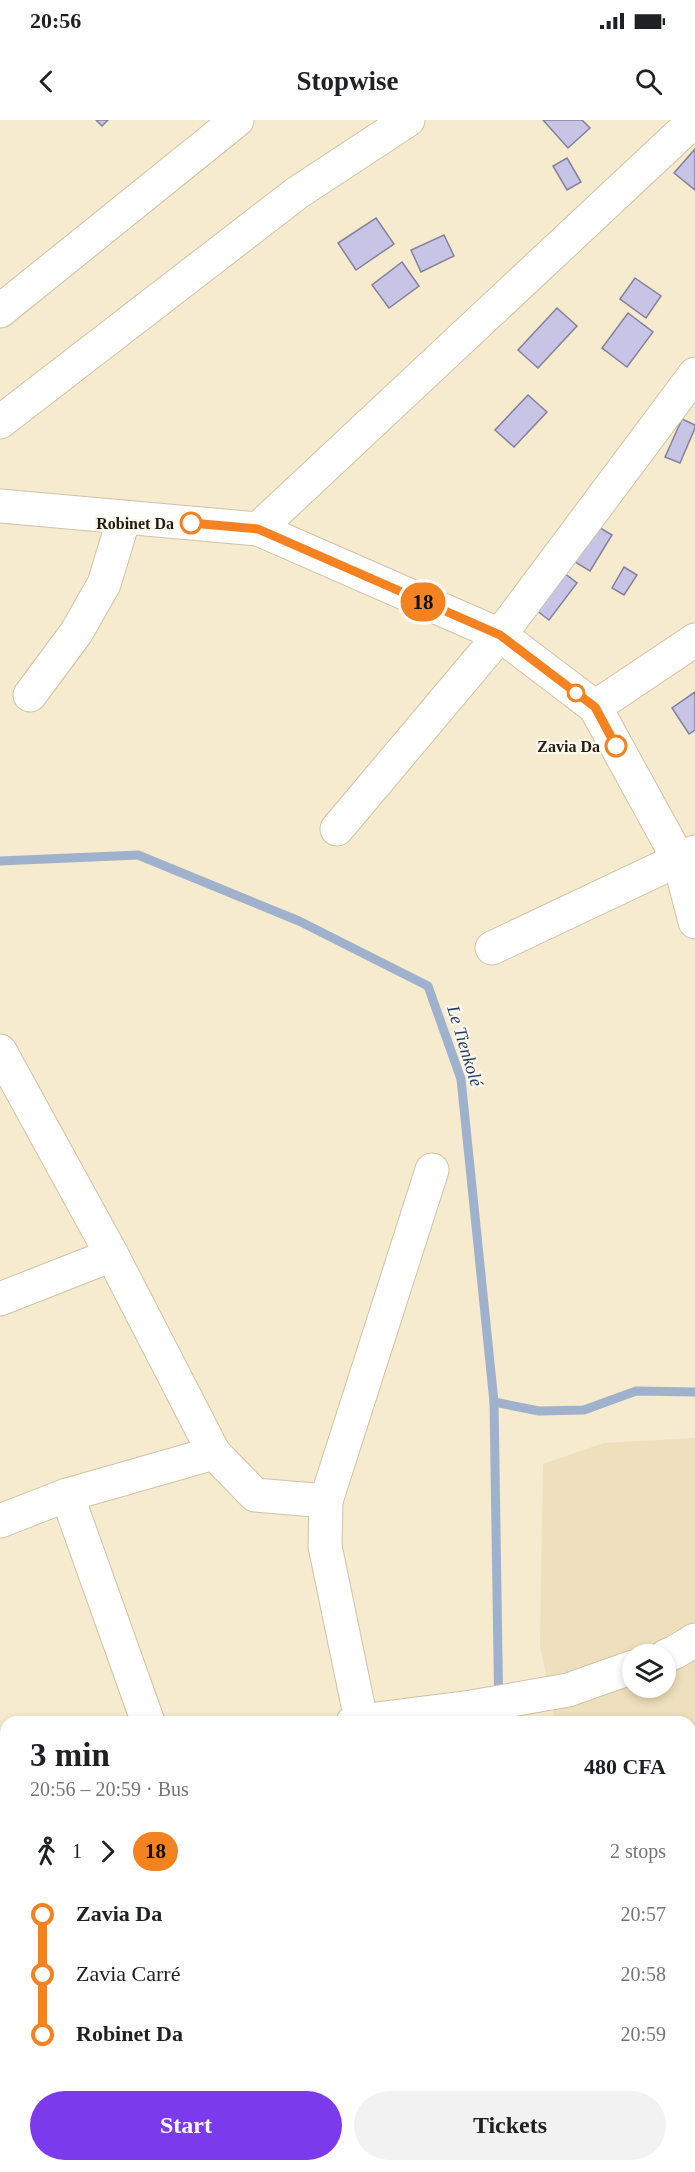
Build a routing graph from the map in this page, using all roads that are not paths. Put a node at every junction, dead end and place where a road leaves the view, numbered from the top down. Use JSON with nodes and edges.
{"nodes":[{"id":1,"x":237,"y":120,"type":"edge"},
{"id":2,"x":408,"y":120,"type":"edge"},
{"id":3,"x":695,"y":120,"type":"edge"},
{"id":4,"x":0,"y":311,"type":"edge"},
{"id":5,"x":695,"y":374,"type":"edge"},
{"id":6,"x":0,"y":422,"type":"edge"},
{"id":7,"x":0,"y":506,"type":"edge"},
{"id":8,"x":124,"y":518,"type":"junction"},
{"id":9,"x":258,"y":529,"type":"junction"},
{"id":10,"x":500,"y":635,"type":"junction"},
{"id":11,"x":695,"y":640,"type":"edge"},
{"id":12,"x":30,"y":695,"type":"dead end"},
{"id":13,"x":595,"y":707,"type":"junction"},
{"id":14,"x":336,"y":829,"type":"dead end"},
{"id":15,"x":687,"y":856,"type":"edge"},
{"id":16,"x":695,"y":922,"type":"edge"},
{"id":17,"x":492,"y":948,"type":"dead end"},
{"id":18,"x":0,"y":1051,"type":"edge"},
{"id":19,"x":432,"y":1170,"type":"dead end"},
{"id":20,"x":112,"y":1255,"type":"junction"},
{"id":21,"x":0,"y":1299,"type":"edge"},
{"id":22,"x":214,"y":1453,"type":"junction"},
{"id":23,"x":67,"y":1496,"type":"junction"},
{"id":24,"x":326,"y":1501,"type":"junction"},
{"id":25,"x":0,"y":1521,"type":"edge"},
{"id":26,"x":695,"y":1640,"type":"edge"},
{"id":27,"x":676,"y":1651,"type":"edge"},
{"id":28,"x":622,"y":1671,"type":"edge"},
{"id":29,"x":146,"y":1716,"type":"edge"},
{"id":30,"x":356,"y":1716,"type":"edge"},
{"id":31,"x":398,"y":1716,"type":"edge"}],
"edges":[{"from":1,"to":4,"type":"street"},
{"from":2,"to":6,"type":"street"},
{"from":3,"to":9,"type":"street"},
{"from":5,"to":10,"type":"street"},
{"from":7,"to":8,"type":"street"},
{"from":8,"to":9,"type":"street"},
{"from":8,"to":12,"type":"street"},
{"from":9,"to":10,"type":"street"},
{"from":10,"to":13,"type":"street"},
{"from":10,"to":14,"type":"street"},
{"from":11,"to":13,"type":"street"},
{"from":13,"to":15,"type":"street"},
{"from":15,"to":16,"type":"street"},
{"from":15,"to":17,"type":"street"},
{"from":18,"to":20,"type":"street"},
{"from":19,"to":24,"type":"street"},
{"from":20,"to":21,"type":"street"},
{"from":20,"to":22,"type":"street"},
{"from":22,"to":23,"type":"street"},
{"from":22,"to":24,"type":"street"},
{"from":23,"to":25,"type":"street"},
{"from":23,"to":29,"type":"street"},
{"from":24,"to":30,"type":"street"},
{"from":26,"to":27,"type":"street"},
{"from":28,"to":31,"type":"street"}]}
